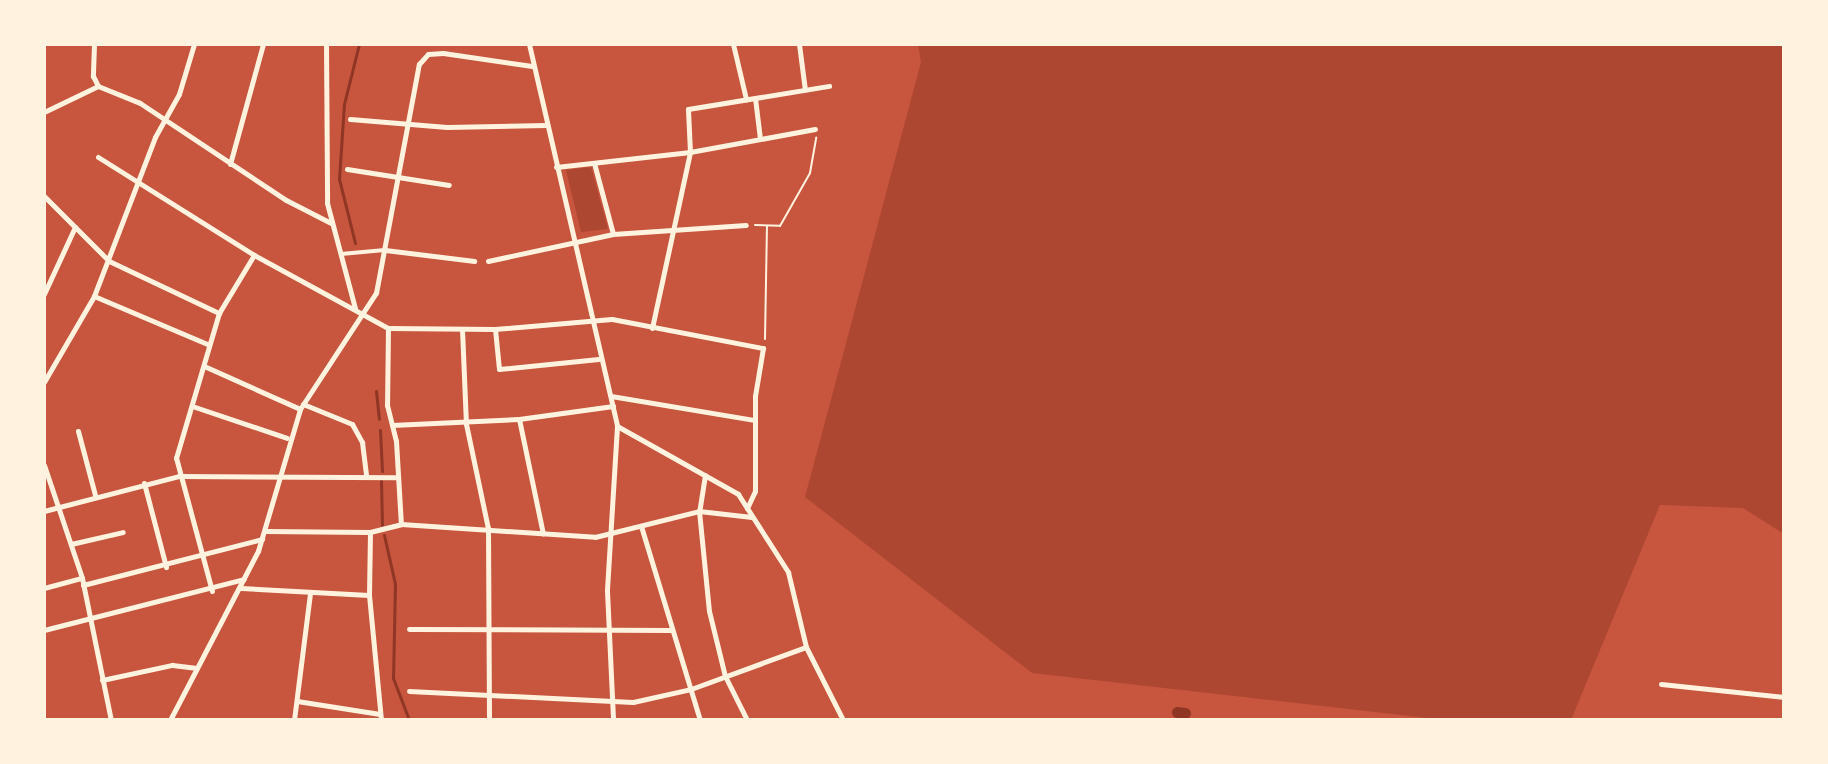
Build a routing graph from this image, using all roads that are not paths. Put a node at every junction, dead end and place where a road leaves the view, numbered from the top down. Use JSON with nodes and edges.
{"nodes":[{"id":1,"x":94,"y":44,"type":"edge"},
{"id":2,"x":194,"y":44,"type":"edge"},
{"id":3,"x":263,"y":44,"type":"edge"},
{"id":4,"x":326,"y":44,"type":"edge"},
{"id":5,"x":529,"y":44,"type":"edge"},
{"id":6,"x":733,"y":44,"type":"edge"},
{"id":7,"x":799,"y":44,"type":"edge"},
{"id":8,"x":532,"y":66,"type":"junction"},
{"id":9,"x":98,"y":86,"type":"junction"},
{"id":10,"x":829,"y":86,"type":"dead end"},
{"id":11,"x":805,"y":90,"type":"junction"},
{"id":12,"x":755,"y":98,"type":"junction"},
{"id":13,"x":746,"y":99,"type":"junction"},
{"id":14,"x":44,"y":114,"type":"edge"},
{"id":15,"x":165,"y":118,"type":"junction"},
{"id":16,"x":350,"y":119,"type":"dead end"},
{"id":17,"x":408,"y":124,"type":"junction"},
{"id":18,"x":546,"y":125,"type":"junction"},
{"id":19,"x":815,"y":129,"type":"road end"},
{"id":20,"x":760,"y":139,"type":"junction"},
{"id":21,"x":690,"y":152,"type":"junction"},
{"id":22,"x":98,"y":157,"type":"dead end"},
{"id":23,"x":594,"y":163,"type":"junction"},
{"id":24,"x":230,"y":164,"type":"junction"},
{"id":25,"x":556,"y":167,"type":"junction"},
{"id":26,"x":347,"y":169,"type":"dead end"},
{"id":27,"x":399,"y":176,"type":"junction"},
{"id":28,"x":140,"y":182,"type":"junction"},
{"id":29,"x":449,"y":185,"type":"dead end"},
{"id":30,"x":44,"y":196,"type":"edge"},
{"id":31,"x":331,"y":223,"type":"junction"},
{"id":32,"x":746,"y":225,"type":"road end"},
{"id":33,"x":674,"y":226,"type":"junction"},
{"id":34,"x":75,"y":227,"type":"junction"},
{"id":35,"x":613,"y":234,"type":"junction"},
{"id":36,"x":574,"y":240,"type":"junction"},
{"id":37,"x":385,"y":250,"type":"junction"},
{"id":38,"x":341,"y":254,"type":"junction"},
{"id":39,"x":254,"y":255,"type":"junction"},
{"id":40,"x":109,"y":261,"type":"junction"},
{"id":41,"x":474,"y":261,"type":"dead end"},
{"id":42,"x":488,"y":261,"type":"dead end"},
{"id":43,"x":44,"y":294,"type":"edge"},
{"id":44,"x":94,"y":296,"type":"junction"},
{"id":45,"x":356,"y":309,"type":"junction"},
{"id":46,"x":366,"y":312,"type":"junction"},
{"id":47,"x":219,"y":313,"type":"junction"},
{"id":48,"x":593,"y":320,"type":"junction"},
{"id":49,"x":388,"y":328,"type":"junction"},
{"id":50,"x":652,"y":328,"type":"junction"},
{"id":51,"x":462,"y":329,"type":"junction"},
{"id":52,"x":495,"y":329,"type":"junction"},
{"id":53,"x":208,"y":344,"type":"junction"},
{"id":54,"x":599,"y":359,"type":"junction"},
{"id":55,"x":204,"y":366,"type":"junction"},
{"id":56,"x":44,"y":382,"type":"edge"},
{"id":57,"x":611,"y":396,"type":"junction"},
{"id":58,"x":192,"y":406,"type":"junction"},
{"id":59,"x":613,"y":406,"type":"junction"},
{"id":60,"x":301,"y":407,"type":"junction"},
{"id":61,"x":519,"y":419,"type":"junction"},
{"id":62,"x":755,"y":420,"type":"junction"},
{"id":63,"x":466,"y":424,"type":"junction"},
{"id":64,"x":392,"y":425,"type":"junction"},
{"id":65,"x":617,"y":426,"type":"junction"},
{"id":66,"x":78,"y":431,"type":"dead end"},
{"id":67,"x":287,"y":438,"type":"junction"},
{"id":68,"x":44,"y":465,"type":"edge"},
{"id":69,"x":705,"y":475,"type":"junction"},
{"id":70,"x":179,"y":476,"type":"junction"},
{"id":71,"x":277,"y":477,"type":"junction"},
{"id":72,"x":366,"y":477,"type":"junction"},
{"id":73,"x":398,"y":477,"type":"junction"},
{"id":74,"x":144,"y":483,"type":"junction"},
{"id":75,"x":95,"y":496,"type":"junction"},
{"id":76,"x":59,"y":507,"type":"junction"},
{"id":77,"x":747,"y":508,"type":"junction"},
{"id":78,"x":44,"y":511,"type":"edge"},
{"id":79,"x":699,"y":511,"type":"junction"},
{"id":80,"x":752,"y":517,"type":"junction"},
{"id":81,"x":401,"y":524,"type":"junction"},
{"id":82,"x":641,"y":526,"type":"junction"},
{"id":83,"x":488,"y":528,"type":"junction"},
{"id":84,"x":265,"y":531,"type":"junction"},
{"id":85,"x":123,"y":532,"type":"dead end"},
{"id":86,"x":370,"y":532,"type":"junction"},
{"id":87,"x":543,"y":534,"type":"junction"},
{"id":88,"x":610,"y":535,"type":"junction"},
{"id":89,"x":263,"y":538,"type":"junction"},
{"id":90,"x":71,"y":544,"type":"junction"},
{"id":91,"x":203,"y":557,"type":"junction"},
{"id":92,"x":166,"y":567,"type":"junction"},
{"id":93,"x":245,"y":579,"type":"junction"},
{"id":94,"x":83,"y":582,"type":"junction"},
{"id":95,"x":44,"y":588,"type":"edge"},
{"id":96,"x":241,"y":588,"type":"junction"},
{"id":97,"x":212,"y":591,"type":"junction"},
{"id":98,"x":310,"y":593,"type":"junction"},
{"id":99,"x":369,"y":595,"type":"junction"},
{"id":100,"x":88,"y":618,"type":"junction"},
{"id":101,"x":490,"y":626,"type":"junction"},
{"id":102,"x":409,"y":629,"type":"dead end"},
{"id":103,"x":44,"y":630,"type":"edge"},
{"id":104,"x":671,"y":630,"type":"junction"},
{"id":105,"x":609,"y":632,"type":"junction"},
{"id":106,"x":806,"y":647,"type":"junction"},
{"id":107,"x":195,"y":668,"type":"junction"},
{"id":108,"x":725,"y":676,"type":"junction"},
{"id":109,"x":102,"y":680,"type":"junction"},
{"id":110,"x":1661,"y":684,"type":"dead end"},
{"id":111,"x":691,"y":689,"type":"junction"},
{"id":112,"x":409,"y":691,"type":"dead end"},
{"id":113,"x":490,"y":693,"type":"junction"},
{"id":114,"x":1784,"y":697,"type":"edge"},
{"id":115,"x":611,"y":698,"type":"junction"},
{"id":116,"x":297,"y":701,"type":"junction"},
{"id":117,"x":381,"y":717,"type":"edge"},
{"id":118,"x":111,"y":720,"type":"edge"},
{"id":119,"x":170,"y":720,"type":"edge"},
{"id":120,"x":294,"y":720,"type":"edge"},
{"id":121,"x":489,"y":720,"type":"edge"},
{"id":122,"x":613,"y":720,"type":"edge"},
{"id":123,"x":700,"y":720,"type":"edge"},
{"id":124,"x":747,"y":720,"type":"edge"},
{"id":125,"x":843,"y":720,"type":"edge"}],
"edges":[{"from":1,"to":9,"type":"street"},
{"from":2,"to":15,"type":"street"},
{"from":3,"to":24,"type":"street"},
{"from":4,"to":31,"type":"street"},
{"from":5,"to":8,"type":"street"},
{"from":6,"to":13,"type":"street"},
{"from":7,"to":11,"type":"street"},
{"from":8,"to":17,"type":"street"},
{"from":8,"to":18,"type":"street"},
{"from":9,"to":14,"type":"street"},
{"from":9,"to":15,"type":"street"},
{"from":10,"to":11,"type":"street"},
{"from":11,"to":12,"type":"street"},
{"from":12,"to":13,"type":"street"},
{"from":12,"to":20,"type":"street"},
{"from":13,"to":21,"type":"street"},
{"from":15,"to":24,"type":"street"},
{"from":15,"to":28,"type":"street"},
{"from":16,"to":17,"type":"street"},
{"from":17,"to":18,"type":"street"},
{"from":17,"to":27,"type":"street"},
{"from":18,"to":25,"type":"street"},
{"from":19,"to":20,"type":"street"},
{"from":20,"to":21,"type":"street"},
{"from":21,"to":23,"type":"street"},
{"from":21,"to":33,"type":"street"},
{"from":22,"to":28,"type":"street"},
{"from":23,"to":25,"type":"street"},
{"from":23,"to":35,"type":"street"},
{"from":24,"to":31,"type":"street"},
{"from":25,"to":36,"type":"street"},
{"from":26,"to":27,"type":"street"},
{"from":27,"to":29,"type":"street"},
{"from":27,"to":37,"type":"street"},
{"from":28,"to":39,"type":"street"},
{"from":28,"to":40,"type":"street"},
{"from":30,"to":34,"type":"street"},
{"from":31,"to":38,"type":"street"},
{"from":32,"to":33,"type":"street"},
{"from":33,"to":35,"type":"street"},
{"from":33,"to":50,"type":"street"},
{"from":34,"to":40,"type":"street"},
{"from":34,"to":43,"type":"street"},
{"from":35,"to":36,"type":"street"},
{"from":36,"to":42,"type":"street"},
{"from":36,"to":48,"type":"street"},
{"from":37,"to":38,"type":"street"},
{"from":37,"to":41,"type":"street"},
{"from":37,"to":46,"type":"street"},
{"from":38,"to":45,"type":"street"},
{"from":39,"to":45,"type":"street"},
{"from":39,"to":47,"type":"street"},
{"from":40,"to":44,"type":"street"},
{"from":40,"to":47,"type":"street"},
{"from":44,"to":53,"type":"street"},
{"from":44,"to":56,"type":"street"},
{"from":45,"to":46,"type":"street"},
{"from":46,"to":49,"type":"street"},
{"from":46,"to":60,"type":"street"},
{"from":47,"to":53,"type":"street"},
{"from":48,"to":50,"type":"street"},
{"from":48,"to":52,"type":"street"},
{"from":48,"to":54,"type":"street"},
{"from":49,"to":51,"type":"street"},
{"from":49,"to":64,"type":"street"},
{"from":50,"to":62,"type":"street"},
{"from":51,"to":52,"type":"street"},
{"from":51,"to":63,"type":"street"},
{"from":52,"to":54,"type":"street"},
{"from":53,"to":55,"type":"street"},
{"from":54,"to":57,"type":"street"},
{"from":55,"to":58,"type":"street"},
{"from":55,"to":60,"type":"street"},
{"from":57,"to":59,"type":"street"},
{"from":57,"to":62,"type":"street"},
{"from":58,"to":67,"type":"street"},
{"from":58,"to":70,"type":"street"},
{"from":59,"to":61,"type":"street"},
{"from":59,"to":65,"type":"street"},
{"from":60,"to":67,"type":"street"},
{"from":60,"to":72,"type":"street"},
{"from":61,"to":63,"type":"street"},
{"from":61,"to":87,"type":"street"},
{"from":62,"to":77,"type":"street"},
{"from":63,"to":64,"type":"street"},
{"from":63,"to":83,"type":"street"},
{"from":64,"to":73,"type":"street"},
{"from":65,"to":69,"type":"street"},
{"from":65,"to":88,"type":"street"},
{"from":66,"to":75,"type":"street"},
{"from":67,"to":71,"type":"street"},
{"from":68,"to":76,"type":"street"},
{"from":69,"to":77,"type":"street"},
{"from":69,"to":79,"type":"street"},
{"from":70,"to":71,"type":"street"},
{"from":70,"to":74,"type":"street"},
{"from":70,"to":91,"type":"street"},
{"from":71,"to":72,"type":"street"},
{"from":71,"to":84,"type":"street"},
{"from":72,"to":73,"type":"street"},
{"from":73,"to":81,"type":"street"},
{"from":74,"to":75,"type":"street"},
{"from":74,"to":92,"type":"street"},
{"from":75,"to":76,"type":"street"},
{"from":76,"to":78,"type":"street"},
{"from":76,"to":90,"type":"street"},
{"from":77,"to":80,"type":"street"},
{"from":79,"to":80,"type":"street"},
{"from":79,"to":82,"type":"street"},
{"from":79,"to":108,"type":"street"},
{"from":80,"to":106,"type":"street"},
{"from":81,"to":83,"type":"street"},
{"from":81,"to":86,"type":"street"},
{"from":82,"to":88,"type":"street"},
{"from":82,"to":104,"type":"street"},
{"from":83,"to":87,"type":"street"},
{"from":83,"to":101,"type":"street"},
{"from":84,"to":86,"type":"street"},
{"from":84,"to":89,"type":"street"},
{"from":85,"to":90,"type":"street"},
{"from":86,"to":99,"type":"street"},
{"from":87,"to":88,"type":"street"},
{"from":88,"to":105,"type":"street"},
{"from":89,"to":91,"type":"street"},
{"from":89,"to":93,"type":"street"},
{"from":90,"to":94,"type":"street"},
{"from":91,"to":92,"type":"street"},
{"from":91,"to":97,"type":"street"},
{"from":92,"to":94,"type":"street"},
{"from":93,"to":96,"type":"street"},
{"from":93,"to":97,"type":"street"},
{"from":94,"to":95,"type":"street"},
{"from":94,"to":100,"type":"street"},
{"from":96,"to":98,"type":"street"},
{"from":96,"to":107,"type":"street"},
{"from":97,"to":100,"type":"street"},
{"from":98,"to":99,"type":"street"},
{"from":98,"to":116,"type":"street"},
{"from":99,"to":117,"type":"street"},
{"from":100,"to":103,"type":"street"},
{"from":100,"to":109,"type":"street"},
{"from":101,"to":102,"type":"street"},
{"from":101,"to":105,"type":"street"},
{"from":101,"to":113,"type":"street"},
{"from":104,"to":105,"type":"street"},
{"from":104,"to":111,"type":"street"},
{"from":105,"to":115,"type":"street"},
{"from":106,"to":108,"type":"street"},
{"from":106,"to":125,"type":"street"},
{"from":107,"to":109,"type":"street"},
{"from":107,"to":119,"type":"street"},
{"from":108,"to":111,"type":"street"},
{"from":108,"to":124,"type":"street"},
{"from":109,"to":118,"type":"street"},
{"from":110,"to":114,"type":"street"},
{"from":111,"to":115,"type":"street"},
{"from":111,"to":123,"type":"street"},
{"from":112,"to":113,"type":"street"},
{"from":113,"to":115,"type":"street"},
{"from":113,"to":121,"type":"street"},
{"from":115,"to":122,"type":"street"},
{"from":116,"to":117,"type":"street"},
{"from":116,"to":120,"type":"street"}]}
